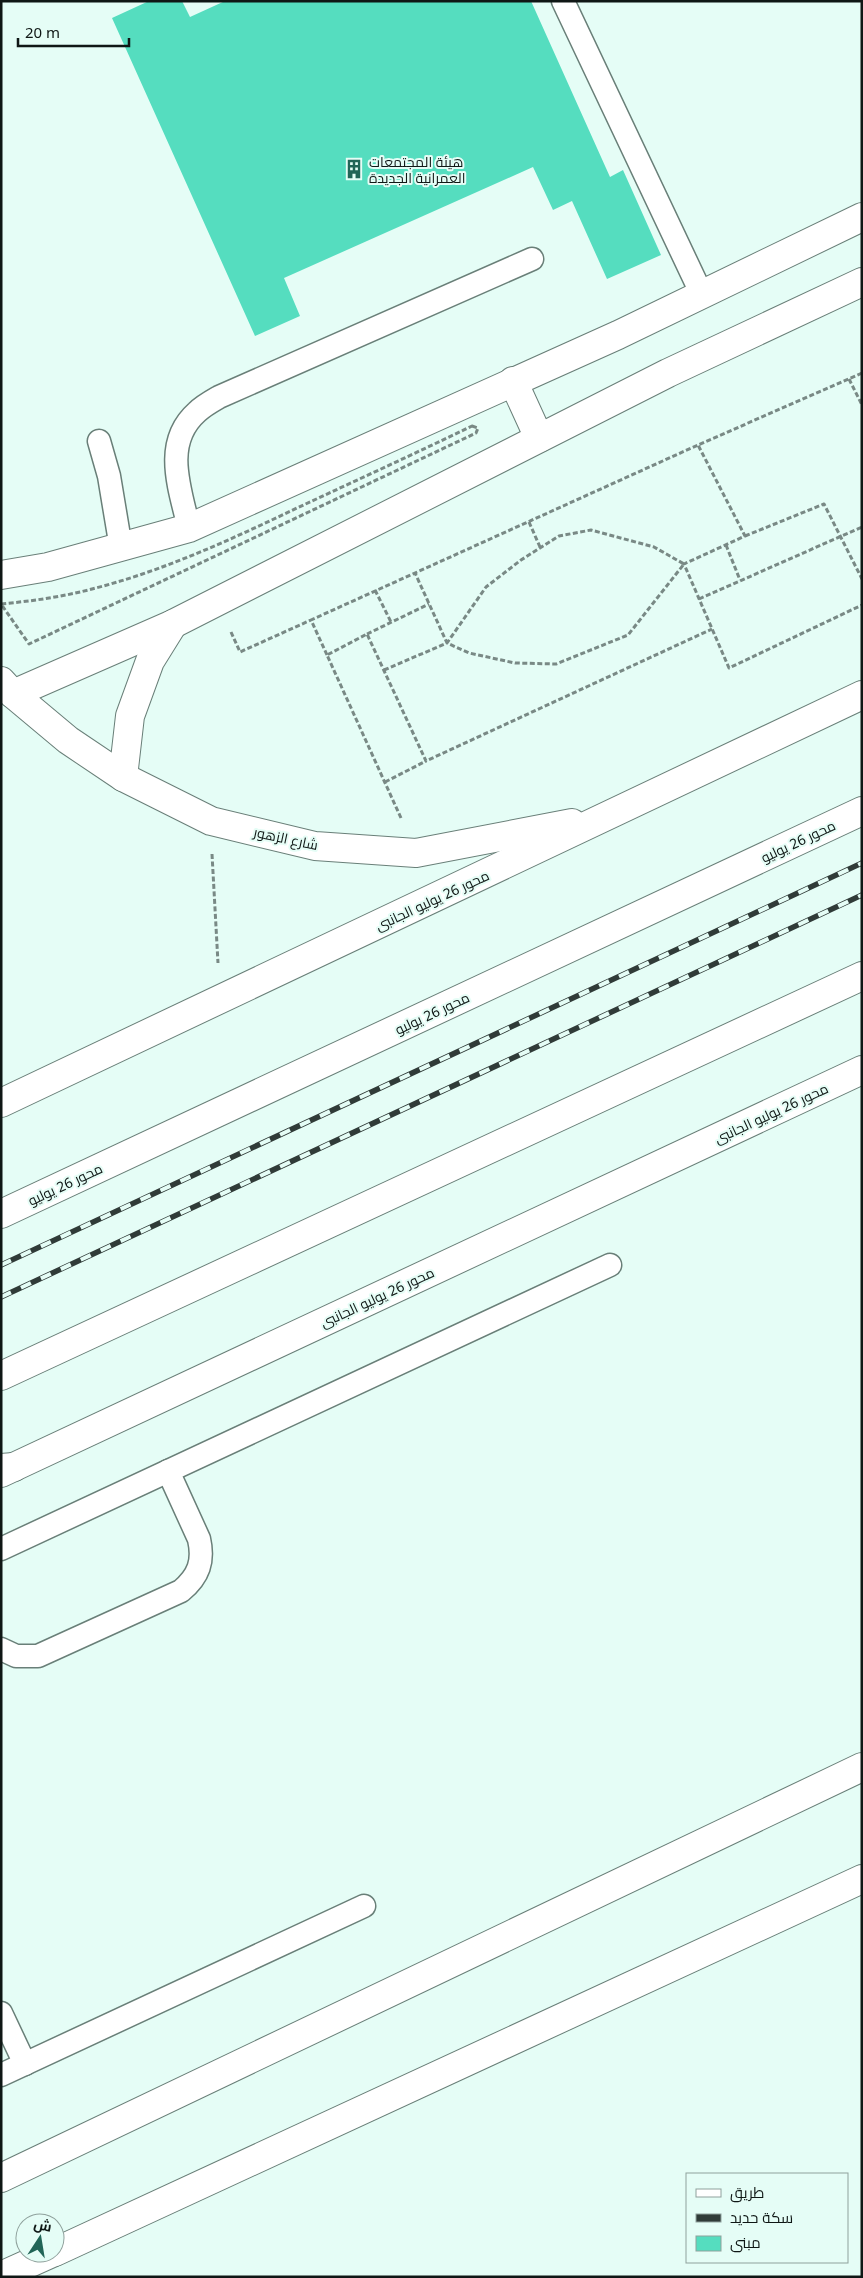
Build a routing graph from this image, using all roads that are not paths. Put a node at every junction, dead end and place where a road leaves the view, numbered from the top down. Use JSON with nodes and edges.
{"nodes":[{"id":1,"x":563,"y":1,"type":"edge"},
{"id":2,"x":862,"y":217,"type":"edge"},
{"id":3,"x":532,"y":259,"type":"dead end"},
{"id":4,"x":862,"y":282,"type":"edge"},
{"id":5,"x":702,"y":295,"type":"junction"},
{"id":6,"x":514,"y":381,"type":"junction"},
{"id":7,"x":539,"y":438,"type":"junction"},
{"id":8,"x":99,"y":441,"type":"dead end"},
{"id":9,"x":189,"y":528,"type":"junction"},
{"id":10,"x":121,"y":548,"type":"junction"},
{"id":11,"x":1,"y":575,"type":"edge"},
{"id":12,"x":173,"y":624,"type":"junction"},
{"id":13,"x":5,"y":693,"type":"edge"},
{"id":14,"x":862,"y":695,"type":"edge"},
{"id":15,"x":123,"y":777,"type":"junction"},
{"id":16,"x":862,"y":812,"type":"edge"},
{"id":17,"x":612,"y":815,"type":"junction"},
{"id":18,"x":862,"y":976,"type":"edge"},
{"id":19,"x":862,"y":1070,"type":"edge"},
{"id":20,"x":1,"y":1103,"type":"edge"},
{"id":21,"x":1,"y":1214,"type":"edge"},
{"id":22,"x":610,"y":1265,"type":"dead end"},
{"id":23,"x":1,"y":1376,"type":"edge"},
{"id":24,"x":5,"y":1470,"type":"edge"},
{"id":25,"x":168,"y":1471,"type":"junction"},
{"id":26,"x":1,"y":1549,"type":"edge"},
{"id":27,"x":1,"y":1649,"type":"edge"},
{"id":28,"x":862,"y":1767,"type":"edge"},
{"id":29,"x":862,"y":1879,"type":"edge"},
{"id":30,"x":364,"y":1906,"type":"dead end"},
{"id":31,"x":1,"y":2013,"type":"edge"},
{"id":32,"x":25,"y":2064,"type":"junction"},
{"id":33,"x":1,"y":2075,"type":"edge"},
{"id":34,"x":1,"y":2178,"type":"edge"},
{"id":35,"x":65,"y":2246,"type":"edge"},
{"id":36,"x":29,"y":2263,"type":"edge"},
{"id":37,"x":1,"y":2276,"type":"edge"}],
"edges":[{"from":1,"to":5,"type":"lane"},
{"from":2,"to":5,"type":"main road"},
{"from":3,"to":9,"type":"lane"},
{"from":4,"to":7,"type":"main road"},
{"from":5,"to":6,"type":"main road"},
{"from":6,"to":7,"type":"main road"},
{"from":6,"to":9,"type":"main road"},
{"from":7,"to":12,"type":"main road"},
{"from":8,"to":10,"type":"lane"},
{"from":9,"to":10,"type":"main road"},
{"from":10,"to":11,"type":"main road"},
{"from":12,"to":13,"type":"main road"},
{"from":12,"to":15,"type":"main road"},
{"from":13,"to":15,"type":"main road","name":"شارع الزهور"},
{"from":14,"to":17,"type":"main road","name":"محور 26 يوليو الجانبى"},
{"from":15,"to":17,"type":"main road","name":"شارع الزهور"},
{"from":16,"to":21,"type":"main road","name":"محور 26 يوليو"},
{"from":17,"to":20,"type":"main road","name":"محور 26 يوليو الجانبى"},
{"from":18,"to":23,"type":"main road"},
{"from":19,"to":24,"type":"main road","name":"محور 26 يوليو الجانبى"},
{"from":22,"to":25,"type":"lane"},
{"from":25,"to":26,"type":"lane"},
{"from":25,"to":27,"type":"lane"},
{"from":28,"to":34,"type":"main road"},
{"from":29,"to":35,"type":"main road"},
{"from":30,"to":32,"type":"lane"},
{"from":31,"to":32,"type":"lane"},
{"from":32,"to":33,"type":"lane"},
{"from":36,"to":37,"type":"main road"}]}
